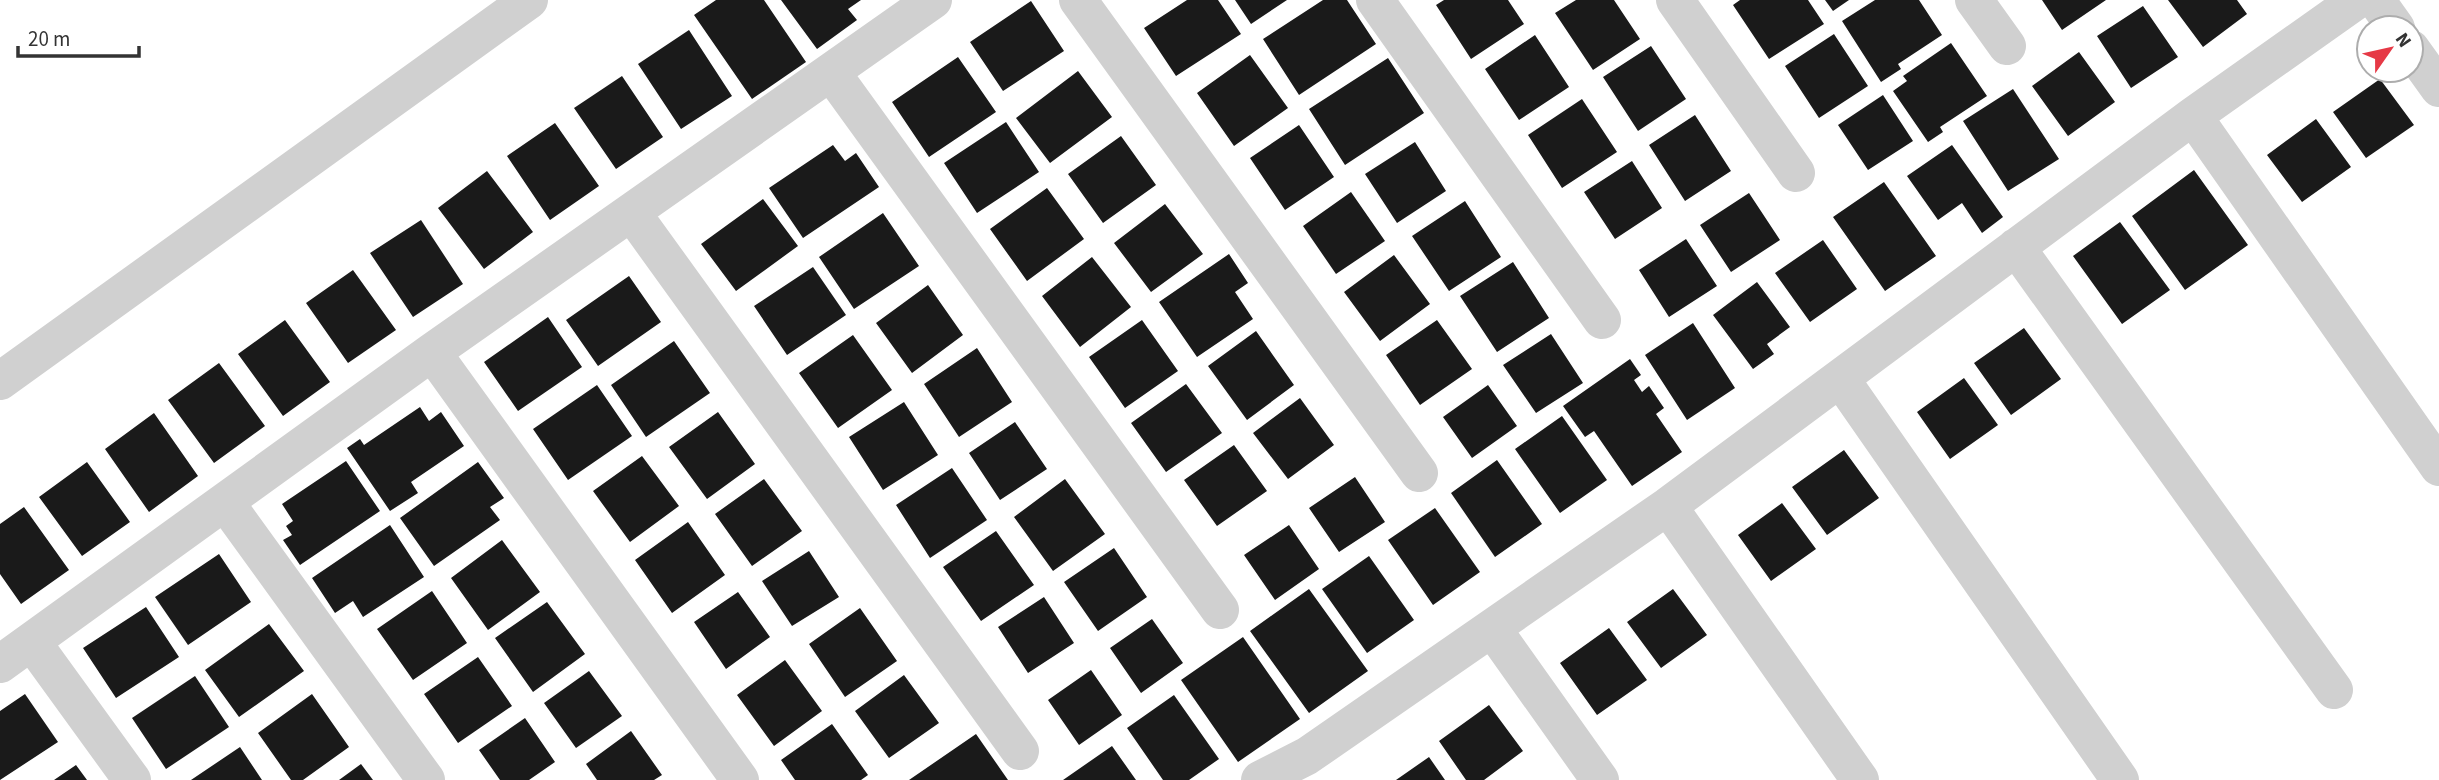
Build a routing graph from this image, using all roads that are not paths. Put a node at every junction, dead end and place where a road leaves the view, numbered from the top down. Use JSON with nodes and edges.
{"nodes":[{"id":1,"x":529,"y":0,"type":"edge"},
{"id":2,"x":933,"y":0,"type":"edge"},
{"id":3,"x":1078,"y":0,"type":"edge"},
{"id":4,"x":1375,"y":0,"type":"edge"},
{"id":5,"x":1675,"y":0,"type":"edge"},
{"id":6,"x":1974,"y":0,"type":"edge"},
{"id":7,"x":2357,"y":0,"type":"edge"},
{"id":8,"x":2007,"y":46,"type":"dead end"},
{"id":9,"x":2425,"y":68,"type":"edge"},
{"id":10,"x":831,"y":72,"type":"junction"},
{"id":11,"x":2439,"y":88,"type":"edge"},
{"id":12,"x":2193,"y":116,"type":"junction"},
{"id":13,"x":1796,"y":173,"type":"dead end"},
{"id":14,"x":632,"y":213,"type":"junction"},
{"id":15,"x":2016,"y":247,"type":"junction"},
{"id":16,"x":1602,"y":320,"type":"dead end"},
{"id":17,"x":432,"y":352,"type":"junction"},
{"id":18,"x":1840,"y":378,"type":"junction"},
{"id":19,"x":0,"y":381,"type":"edge"},
{"id":20,"x":2439,"y":467,"type":"edge"},
{"id":21,"x":1419,"y":473,"type":"dead end"},
{"id":22,"x":225,"y":502,"type":"junction"},
{"id":23,"x":1668,"y":506,"type":"junction"},
{"id":24,"x":1220,"y":610,"type":"dead end"},
{"id":25,"x":1492,"y":628,"type":"junction"},
{"id":26,"x":32,"y":642,"type":"junction"},
{"id":27,"x":0,"y":664,"type":"edge"},
{"id":28,"x":2334,"y":690,"type":"dead end"},
{"id":29,"x":1020,"y":751,"type":"dead end"},
{"id":30,"x":1316,"y":768,"type":"edge"},
{"id":31,"x":132,"y":780,"type":"edge"},
{"id":32,"x":426,"y":780,"type":"edge"},
{"id":33,"x":740,"y":780,"type":"edge"},
{"id":34,"x":1260,"y":780,"type":"edge"},
{"id":35,"x":1600,"y":780,"type":"edge"},
{"id":36,"x":1860,"y":780,"type":"edge"},
{"id":37,"x":2120,"y":780,"type":"edge"}],
"edges":[{"from":1,"to":19,"type":"street"},
{"from":2,"to":10,"type":"street"},
{"from":3,"to":21,"type":"street"},
{"from":4,"to":16,"type":"street"},
{"from":5,"to":13,"type":"street"},
{"from":6,"to":8,"type":"street"},
{"from":7,"to":12,"type":"street"},
{"from":9,"to":11,"type":"street"},
{"from":10,"to":14,"type":"street"},
{"from":10,"to":24,"type":"street"},
{"from":12,"to":15,"type":"street"},
{"from":12,"to":20,"type":"street"},
{"from":14,"to":17,"type":"street"},
{"from":14,"to":29,"type":"street"},
{"from":15,"to":18,"type":"street"},
{"from":15,"to":28,"type":"street"},
{"from":17,"to":22,"type":"street"},
{"from":17,"to":33,"type":"street"},
{"from":18,"to":23,"type":"street"},
{"from":18,"to":37,"type":"street"},
{"from":22,"to":26,"type":"street"},
{"from":22,"to":32,"type":"street"},
{"from":23,"to":25,"type":"street"},
{"from":23,"to":36,"type":"street"},
{"from":25,"to":30,"type":"street"},
{"from":25,"to":35,"type":"street"},
{"from":26,"to":27,"type":"street"},
{"from":26,"to":31,"type":"street"},
{"from":30,"to":34,"type":"street"}]}
